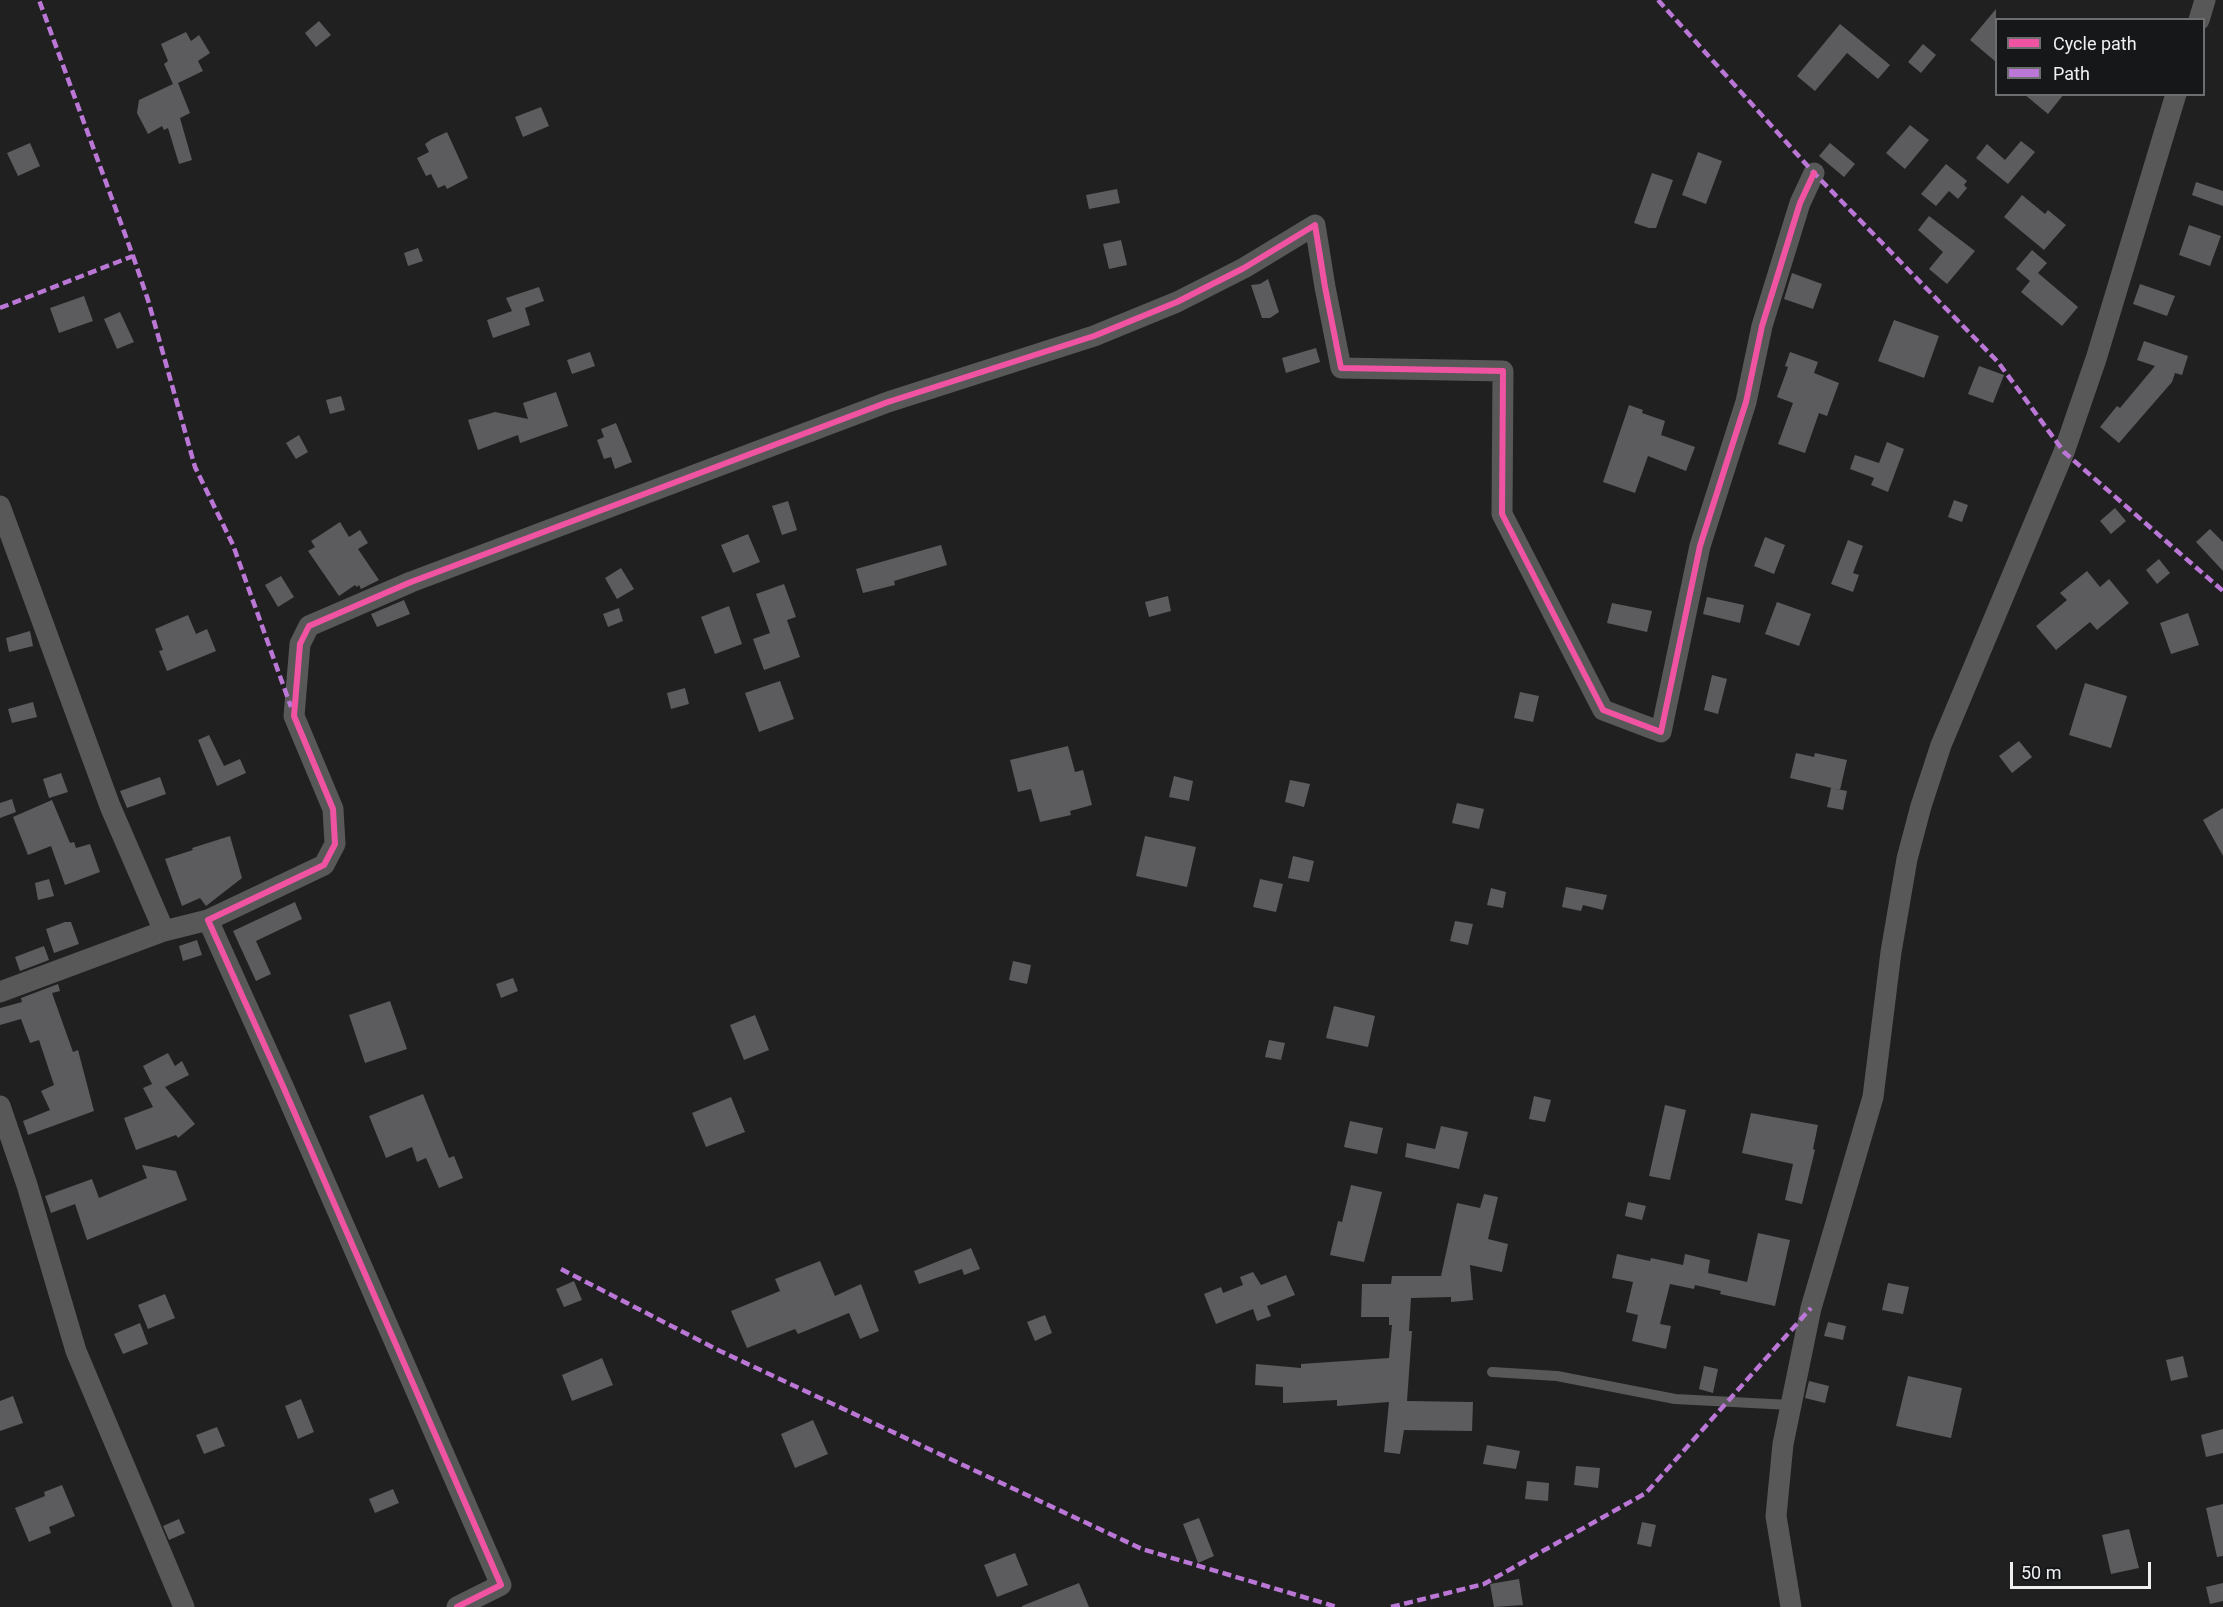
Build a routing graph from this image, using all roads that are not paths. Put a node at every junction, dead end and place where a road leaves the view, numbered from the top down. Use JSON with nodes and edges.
{"nodes":[{"id":1,"x":2205,"y":0,"type":"edge"},
{"id":2,"x":2200,"y":18,"type":"edge"},
{"id":3,"x":2175,"y":96,"type":"edge"},
{"id":4,"x":1814,"y":173,"type":"dead end"},
{"id":5,"x":0,"y":506,"type":"edge"},
{"id":6,"x":208,"y":920,"type":"junction"},
{"id":7,"x":164,"y":932,"type":"junction"},
{"id":8,"x":0,"y":992,"type":"edge"},
{"id":9,"x":0,"y":1107,"type":"edge"},
{"id":10,"x":1492,"y":1372,"type":"dead end"},
{"id":11,"x":1790,"y":1405,"type":"junction"},
{"id":12,"x":184,"y":1607,"type":"edge"},
{"id":13,"x":457,"y":1607,"type":"edge"},
{"id":14,"x":1791,"y":1607,"type":"edge"}],
"edges":[{"from":1,"to":2,"type":"street"},
{"from":3,"to":11,"type":"street"},
{"from":4,"to":6,"type":"street"},
{"from":5,"to":7,"type":"street"},
{"from":6,"to":7,"type":"street"},
{"from":6,"to":13,"type":"street"},
{"from":7,"to":8,"type":"street"},
{"from":9,"to":12,"type":"street"},
{"from":10,"to":11,"type":"lane"},
{"from":11,"to":14,"type":"street"}]}
